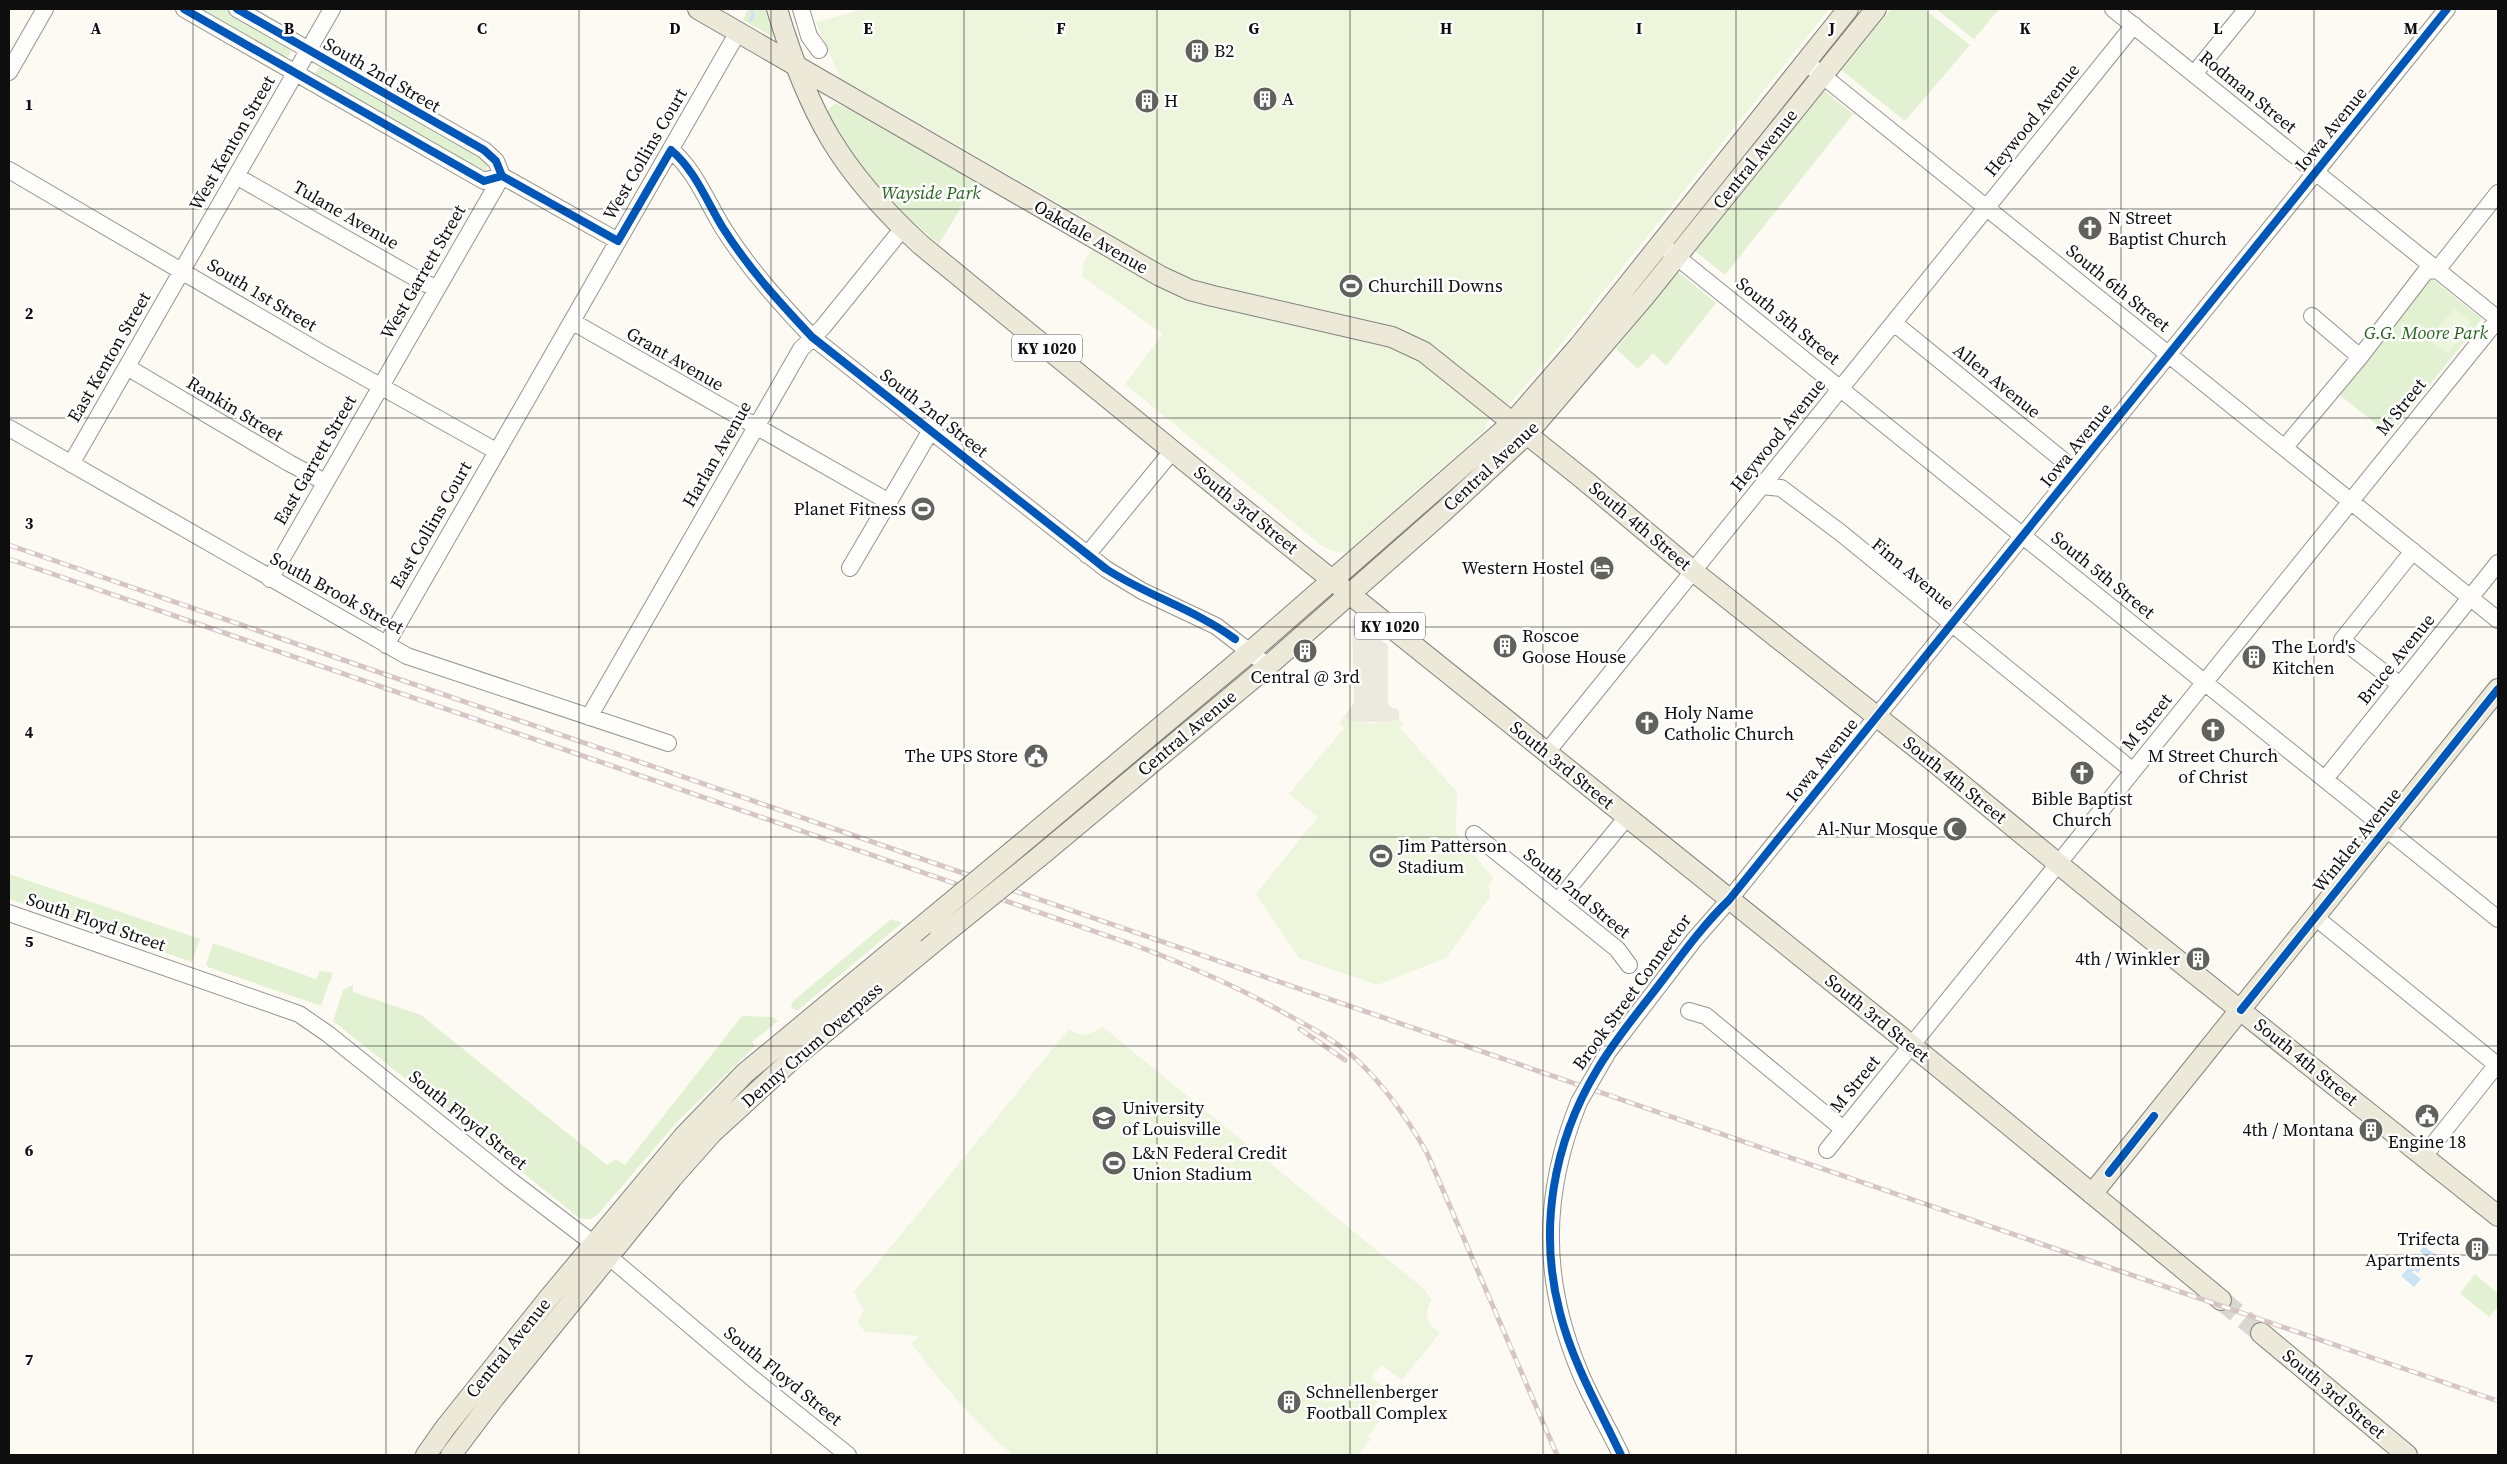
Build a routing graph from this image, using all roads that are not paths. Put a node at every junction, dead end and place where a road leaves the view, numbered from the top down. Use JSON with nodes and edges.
{"nodes":[{"id":1,"x":45,"y":9,"type":"edge"},
{"id":2,"x":184,"y":9,"type":"edge"},
{"id":3,"x":237,"y":9,"type":"edge"},
{"id":4,"x":332,"y":9,"type":"edge"},
{"id":5,"x":698,"y":9,"type":"edge"},
{"id":6,"x":801,"y":9,"type":"edge"},
{"id":7,"x":1848,"y":9,"type":"edge"},
{"id":8,"x":1876,"y":9,"type":"edge"},
{"id":9,"x":2113,"y":9,"type":"edge"},
{"id":10,"x":2247,"y":9,"type":"edge"},
{"id":11,"x":2447,"y":9,"type":"edge"},
{"id":12,"x":775,"y":11,"type":"edge"},
{"id":13,"x":2134,"y":25,"type":"junction"},
{"id":14,"x":738,"y":32,"type":"junction"},
{"id":15,"x":308,"y":50,"type":"junction"},
{"id":16,"x":819,"y":50,"type":"dead end"},
{"id":17,"x":1806,"y":62,"type":"junction"},
{"id":18,"x":796,"y":66,"type":"junction"},
{"id":19,"x":9,"y":72,"type":"edge"},
{"id":20,"x":295,"y":73,"type":"junction"},
{"id":21,"x":2194,"y":74,"type":"junction"},
{"id":22,"x":1823,"y":76,"type":"junction"},
{"id":23,"x":671,"y":150,"type":"junction"},
{"id":24,"x":9,"y":170,"type":"edge"},
{"id":25,"x":2315,"y":172,"type":"junction"},
{"id":26,"x":236,"y":176,"type":"junction"},
{"id":27,"x":502,"y":176,"type":"junction"},
{"id":28,"x":2498,"y":194,"type":"edge"},
{"id":29,"x":1987,"y":207,"type":"junction"},
{"id":30,"x":903,"y":228,"type":"junction"},
{"id":31,"x":618,"y":241,"type":"junction"},
{"id":32,"x":1659,"y":243,"type":"junction"},
{"id":33,"x":1676,"y":257,"type":"junction"},
{"id":34,"x":181,"y":270,"type":"junction"},
{"id":35,"x":2437,"y":270,"type":"junction"},
{"id":36,"x":437,"y":288,"type":"junction"},
{"id":37,"x":2312,"y":316,"type":"dead end"},
{"id":38,"x":2498,"y":319,"type":"edge"},
{"id":39,"x":573,"y":322,"type":"junction"},
{"id":40,"x":1894,"y":323,"type":"junction"},
{"id":41,"x":812,"y":337,"type":"junction"},
{"id":42,"x":1412,"y":344,"type":"joint"},
{"id":43,"x":2168,"y":354,"type":"junction"},
{"id":44,"x":2360,"y":357,"type":"junction"},
{"id":45,"x":127,"y":367,"type":"junction"},
{"id":46,"x":380,"y":387,"type":"junction"},
{"id":47,"x":1840,"y":390,"type":"junction"},
{"id":48,"x":9,"y":428,"type":"edge"},
{"id":49,"x":756,"y":428,"type":"junction"},
{"id":50,"x":1520,"y":428,"type":"junction"},
{"id":51,"x":931,"y":430,"type":"junction"},
{"id":52,"x":2285,"y":447,"type":"junction"},
{"id":53,"x":1173,"y":450,"type":"junction"},
{"id":54,"x":496,"y":451,"type":"junction"},
{"id":55,"x":70,"y":464,"type":"junction"},
{"id":56,"x":2075,"y":470,"type":"junction"},
{"id":57,"x":325,"y":482,"type":"junction"},
{"id":58,"x":1762,"y":486,"type":"junction"},
{"id":59,"x":2351,"y":501,"type":"junction"},
{"id":60,"x":889,"y":502,"type":"junction"},
{"id":61,"x":2022,"y":535,"type":"junction"},
{"id":62,"x":2413,"y":551,"type":"junction"},
{"id":63,"x":1087,"y":555,"type":"junction"},
{"id":64,"x":2498,"y":563,"type":"edge"},
{"id":65,"x":850,"y":568,"type":"dead end"},
{"id":66,"x":1693,"y":571,"type":"junction"},
{"id":67,"x":270,"y":578,"type":"junction"},
{"id":68,"x":1333,"y":580,"type":"junction"},
{"id":69,"x":1350,"y":594,"type":"junction"},
{"id":70,"x":2470,"y":598,"type":"junction"},
{"id":71,"x":2498,"y":620,"type":"edge"},
{"id":72,"x":1952,"y":625,"type":"junction"},
{"id":73,"x":386,"y":645,"type":"junction"},
{"id":74,"x":1251,"y":651,"type":"junction"},
{"id":75,"x":1268,"y":666,"type":"junction"},
{"id":76,"x":2204,"y":683,"type":"junction"},
{"id":77,"x":2400,"y":685,"type":"junction"},
{"id":78,"x":2498,"y":689,"type":"edge"},
{"id":79,"x":589,"y":717,"type":"junction"},
{"id":80,"x":1876,"y":717,"type":"junction"},
{"id":81,"x":668,"y":743,"type":"dead end"},
{"id":82,"x":1547,"y":752,"type":"junction"},
{"id":83,"x":2133,"y":771,"type":"junction"},
{"id":84,"x":2324,"y":779,"type":"junction"},
{"id":85,"x":1627,"y":817,"type":"junction"},
{"id":86,"x":2386,"y":828,"type":"junction"},
{"id":87,"x":1474,"y":834,"type":"dead end"},
{"id":88,"x":1014,"y":850,"type":"joint"},
{"id":89,"x":1039,"y":857,"type":"joint"},
{"id":90,"x":2058,"y":864,"type":"junction"},
{"id":91,"x":1729,"y":900,"type":"junction"},
{"id":92,"x":1558,"y":901,"type":"junction"},
{"id":93,"x":9,"y":913,"type":"edge"},
{"id":94,"x":2315,"y":917,"type":"junction"},
{"id":95,"x":2498,"y":919,"type":"edge"},
{"id":96,"x":1629,"y":965,"type":"dead end"},
{"id":97,"x":1689,"y":1010,"type":"dead end"},
{"id":98,"x":2241,"y":1010,"type":"junction"},
{"id":99,"x":1911,"y":1046,"type":"junction"},
{"id":100,"x":2497,"y":1064,"type":"edge"},
{"id":101,"x":1843,"y":1129,"type":"junction"},
{"id":102,"x":1827,"y":1150,"type":"dead end"},
{"id":103,"x":2424,"y":1156,"type":"junction"},
{"id":104,"x":2092,"y":1194,"type":"junction"},
{"id":105,"x":2498,"y":1216,"type":"edge"},
{"id":106,"x":601,"y":1250,"type":"junction"},
{"id":107,"x":2221,"y":1300,"type":"tunnel mouth"},
{"id":108,"x":2261,"y":1333,"type":"tunnel mouth"},
{"id":109,"x":426,"y":1455,"type":"edge"},
{"id":110,"x":451,"y":1455,"type":"edge"},
{"id":111,"x":848,"y":1455,"type":"edge"},
{"id":112,"x":1621,"y":1455,"type":"edge"},
{"id":113,"x":2407,"y":1455,"type":"edge"}],
"edges":[{"from":1,"to":19,"type":"street"},
{"from":2,"to":20,"type":"street"},
{"from":3,"to":15,"type":"street","name":"South 2nd Street"},
{"from":4,"to":15,"type":"street","name":"West Kenton Street"},
{"from":5,"to":14,"type":"main road"},
{"from":6,"to":16,"type":"street"},
{"from":7,"to":17,"type":"main road","name":"Central Avenue"},
{"from":8,"to":22,"type":"main road","name":"Central Avenue"},
{"from":9,"to":13,"type":"street","name":"Rodman Street"},
{"from":10,"to":21,"type":"street"},
{"from":11,"to":25,"type":"street","name":"Iowa Avenue"},
{"from":12,"to":18,"type":"main road","number":"KY 1020"},
{"from":13,"to":21,"type":"street","name":"Rodman Street"},
{"from":13,"to":29,"type":"street","name":"Heywood Avenue"},
{"from":14,"to":18,"type":"main road"},
{"from":14,"to":23,"type":"street","name":"West Collins Court"},
{"from":15,"to":20,"type":"street","name":"West Kenton Street"},
{"from":15,"to":27,"type":"street","name":"South 2nd Street"},
{"from":17,"to":22,"type":"street","name":"South 6th Street"},
{"from":17,"to":32,"type":"main road","name":"Central Avenue"},
{"from":18,"to":30,"type":"main road","number":"KY 1020"},
{"from":18,"to":42,"type":"main road","name":"Oakdale Avenue"},
{"from":20,"to":26,"type":"street","name":"West Kenton Street"},
{"from":20,"to":27,"type":"street"},
{"from":21,"to":25,"type":"street","name":"Rodman Street"},
{"from":22,"to":29,"type":"street","name":"South 6th Street"},
{"from":22,"to":33,"type":"main road","name":"Central Avenue"},
{"from":23,"to":31,"type":"street","name":"West Collins Court"},
{"from":23,"to":41,"type":"street","name":"South 2nd Street"},
{"from":24,"to":34,"type":"street","name":"South 1st Street"},
{"from":25,"to":35,"type":"street","name":"Rodman Street"},
{"from":25,"to":43,"type":"street","name":"Iowa Avenue"},
{"from":26,"to":34,"type":"street","name":"West Kenton Street"},
{"from":26,"to":36,"type":"street","name":"Tulane Avenue"},
{"from":27,"to":31,"type":"street","name":"South 2nd Street"},
{"from":27,"to":36,"type":"street","name":"West Garrett Street"},
{"from":28,"to":35,"type":"street"},
{"from":29,"to":40,"type":"street","name":"Heywood Avenue"},
{"from":29,"to":43,"type":"street","name":"South 6th Street"},
{"from":30,"to":41,"type":"street","name":"Harlan Avenue"},
{"from":30,"to":53,"type":"main road","name":"South 3rd Street","number":"KY 1020"},
{"from":31,"to":39,"type":"street","name":"West Collins Court"},
{"from":32,"to":33,"type":"street","name":"South 5th Street"},
{"from":32,"to":50,"type":"main road","name":"Central Avenue"},
{"from":33,"to":47,"type":"street","name":"South 5th Street"},
{"from":33,"to":50,"type":"main road","name":"Central Avenue"},
{"from":34,"to":45,"type":"street","name":"East Kenton Street"},
{"from":34,"to":46,"type":"street","name":"South 1st Street"},
{"from":35,"to":38,"type":"street","name":"Rodman Street"},
{"from":35,"to":44,"type":"street"},
{"from":36,"to":46,"type":"street","name":"West Garrett Street"},
{"from":37,"to":44,"type":"street"},
{"from":38,"to":59,"type":"street","name":"M Street"},
{"from":39,"to":49,"type":"street","name":"Grant Avenue"},
{"from":39,"to":54,"type":"street","name":"West Collins Court"},
{"from":40,"to":47,"type":"street","name":"Heywood Avenue"},
{"from":40,"to":56,"type":"street","name":"Allen Avenue"},
{"from":41,"to":49,"type":"street","name":"Harlan Avenue"},
{"from":41,"to":51,"type":"street","name":"South 2nd Street"},
{"from":42,"to":50,"type":"main road","name":"South 4th Street"},
{"from":43,"to":52,"type":"street","name":"South 6th Street"},
{"from":43,"to":56,"type":"street","name":"Iowa Avenue"},
{"from":44,"to":52,"type":"street"},
{"from":45,"to":55,"type":"street","name":"East Kenton Street"},
{"from":45,"to":57,"type":"street","name":"Rankin Street"},
{"from":46,"to":54,"type":"street","name":"South 1st Street"},
{"from":46,"to":57,"type":"street","name":"East Garrett Street"},
{"from":47,"to":58,"type":"street","name":"Heywood Avenue"},
{"from":47,"to":61,"type":"street","name":"South 5th Street"},
{"from":48,"to":55,"type":"street","name":"South Brook Street"},
{"from":49,"to":60,"type":"street","name":"Grant Avenue"},
{"from":49,"to":79,"type":"street","name":"Harlan Avenue"},
{"from":50,"to":66,"type":"main road","name":"South 4th Street"},
{"from":50,"to":68,"type":"main road","name":"Central Avenue"},
{"from":50,"to":69,"type":"main road","name":"Central Avenue"},
{"from":51,"to":60,"type":"street"},
{"from":51,"to":63,"type":"street","name":"South 2nd Street"},
{"from":52,"to":59,"type":"street","name":"South 6th Street"},
{"from":53,"to":63,"type":"street"},
{"from":53,"to":68,"type":"main road","name":"South 3rd Street","number":"KY 1020"},
{"from":54,"to":73,"type":"street","name":"East Collins Court"},
{"from":55,"to":67,"type":"street","name":"South Brook Street"},
{"from":56,"to":61,"type":"street","name":"Iowa Avenue"},
{"from":57,"to":67,"type":"street","name":"East Garrett Street"},
{"from":58,"to":66,"type":"street","name":"Heywood Avenue"},
{"from":58,"to":72,"type":"street","name":"Finn Avenue"},
{"from":59,"to":62,"type":"street","name":"South 6th Street"},
{"from":59,"to":76,"type":"street","name":"M Street"},
{"from":60,"to":65,"type":"street"},
{"from":61,"to":72,"type":"street","name":"Iowa Avenue"},
{"from":61,"to":76,"type":"street","name":"South 5th Street"},
{"from":62,"to":70,"type":"street","name":"South 6th Street"},
{"from":62,"to":77,"type":"street"},
{"from":63,"to":74,"type":"street","name":"South 2nd Street"},
{"from":64,"to":70,"type":"street","name":"Bruce Avenue"},
{"from":66,"to":80,"type":"main road","name":"South 4th Street"},
{"from":66,"to":82,"type":"street","name":"Heywood Avenue"},
{"from":67,"to":73,"type":"street","name":"South Brook Street"},
{"from":68,"to":69,"type":"main road","name":"South 3rd Street","number":"KY 1020"},
{"from":68,"to":74,"type":"main road","name":"Central Avenue"},
{"from":69,"to":75,"type":"main road","name":"Central Avenue"},
{"from":69,"to":82,"type":"main road","name":"South 3rd Street","number":"KY 1020"},
{"from":70,"to":71,"type":"street","name":"South 6th Street"},
{"from":70,"to":77,"type":"street","name":"Bruce Avenue"},
{"from":72,"to":80,"type":"street","name":"Iowa Avenue"},
{"from":72,"to":83,"type":"street","name":"Finn Avenue"},
{"from":73,"to":79,"type":"street","name":"South Brook Street"},
{"from":74,"to":75,"type":"street","name":"South 2nd Street"},
{"from":74,"to":88,"type":"main road","name":"Central Avenue"},
{"from":75,"to":89,"type":"main road","name":"Central Avenue"},
{"from":76,"to":83,"type":"street","name":"M Street"},
{"from":76,"to":84,"type":"street","name":"South 5th Street"},
{"from":77,"to":84,"type":"street","name":"Bruce Avenue"},
{"from":78,"to":86,"type":"main road","name":"Winkler Avenue"},
{"from":79,"to":81,"type":"street","name":"South Brook Street"},
{"from":80,"to":90,"type":"main road","name":"South 4th Street"},
{"from":80,"to":91,"type":"street","name":"Iowa Avenue"},
{"from":82,"to":85,"type":"main road","name":"South 3rd Street","number":"KY 1020"},
{"from":83,"to":90,"type":"street","name":"M Street"},
{"from":84,"to":86,"type":"street","name":"South 5th Street"},
{"from":85,"to":91,"type":"main road","name":"South 3rd Street","number":"KY 1020"},
{"from":85,"to":92,"type":"street"},
{"from":86,"to":94,"type":"main road","name":"Winkler Avenue"},
{"from":86,"to":95,"type":"street","name":"South 5th Street"},
{"from":87,"to":92,"type":"street","name":"South 2nd Street"},
{"from":88,"to":106,"type":"main road","name":"Denny Crum Overpass","bridge":true},
{"from":89,"to":106,"type":"main road","name":"Denny Crum Overpass","bridge":true},
{"from":90,"to":98,"type":"main road","name":"South 4th Street"},
{"from":90,"to":99,"type":"street","name":"M Street"},
{"from":91,"to":99,"type":"main road","name":"South 3rd Street","number":"KY 1020"},
{"from":91,"to":112,"type":"street","name":"Brook Street Connector","bridge":true},
{"from":92,"to":96,"type":"street","name":"South 2nd Street"},
{"from":93,"to":106,"type":"street","name":"South Floyd Street"},
{"from":94,"to":98,"type":"main road","name":"Winkler Avenue"},
{"from":94,"to":100,"type":"street"},
{"from":97,"to":101,"type":"street"},
{"from":98,"to":103,"type":"main road","name":"South 4th Street"},
{"from":98,"to":104,"type":"main road","name":"Winkler Avenue"},
{"from":99,"to":101,"type":"street","name":"M Street"},
{"from":99,"to":104,"type":"main road","name":"South 3rd Street","number":"KY 1020"},
{"from":100,"to":103,"type":"street"},
{"from":101,"to":102,"type":"street","name":"M Street"},
{"from":103,"to":105,"type":"main road","name":"South 4th Street"},
{"from":104,"to":107,"type":"main road","name":"South 3rd Street"},
{"from":106,"to":109,"type":"main road","name":"Central Avenue"},
{"from":106,"to":110,"type":"main road","name":"Central Avenue"},
{"from":106,"to":111,"type":"street","name":"South Floyd Street"},
{"from":108,"to":113,"type":"main road","name":"South 3rd Street"}]}
